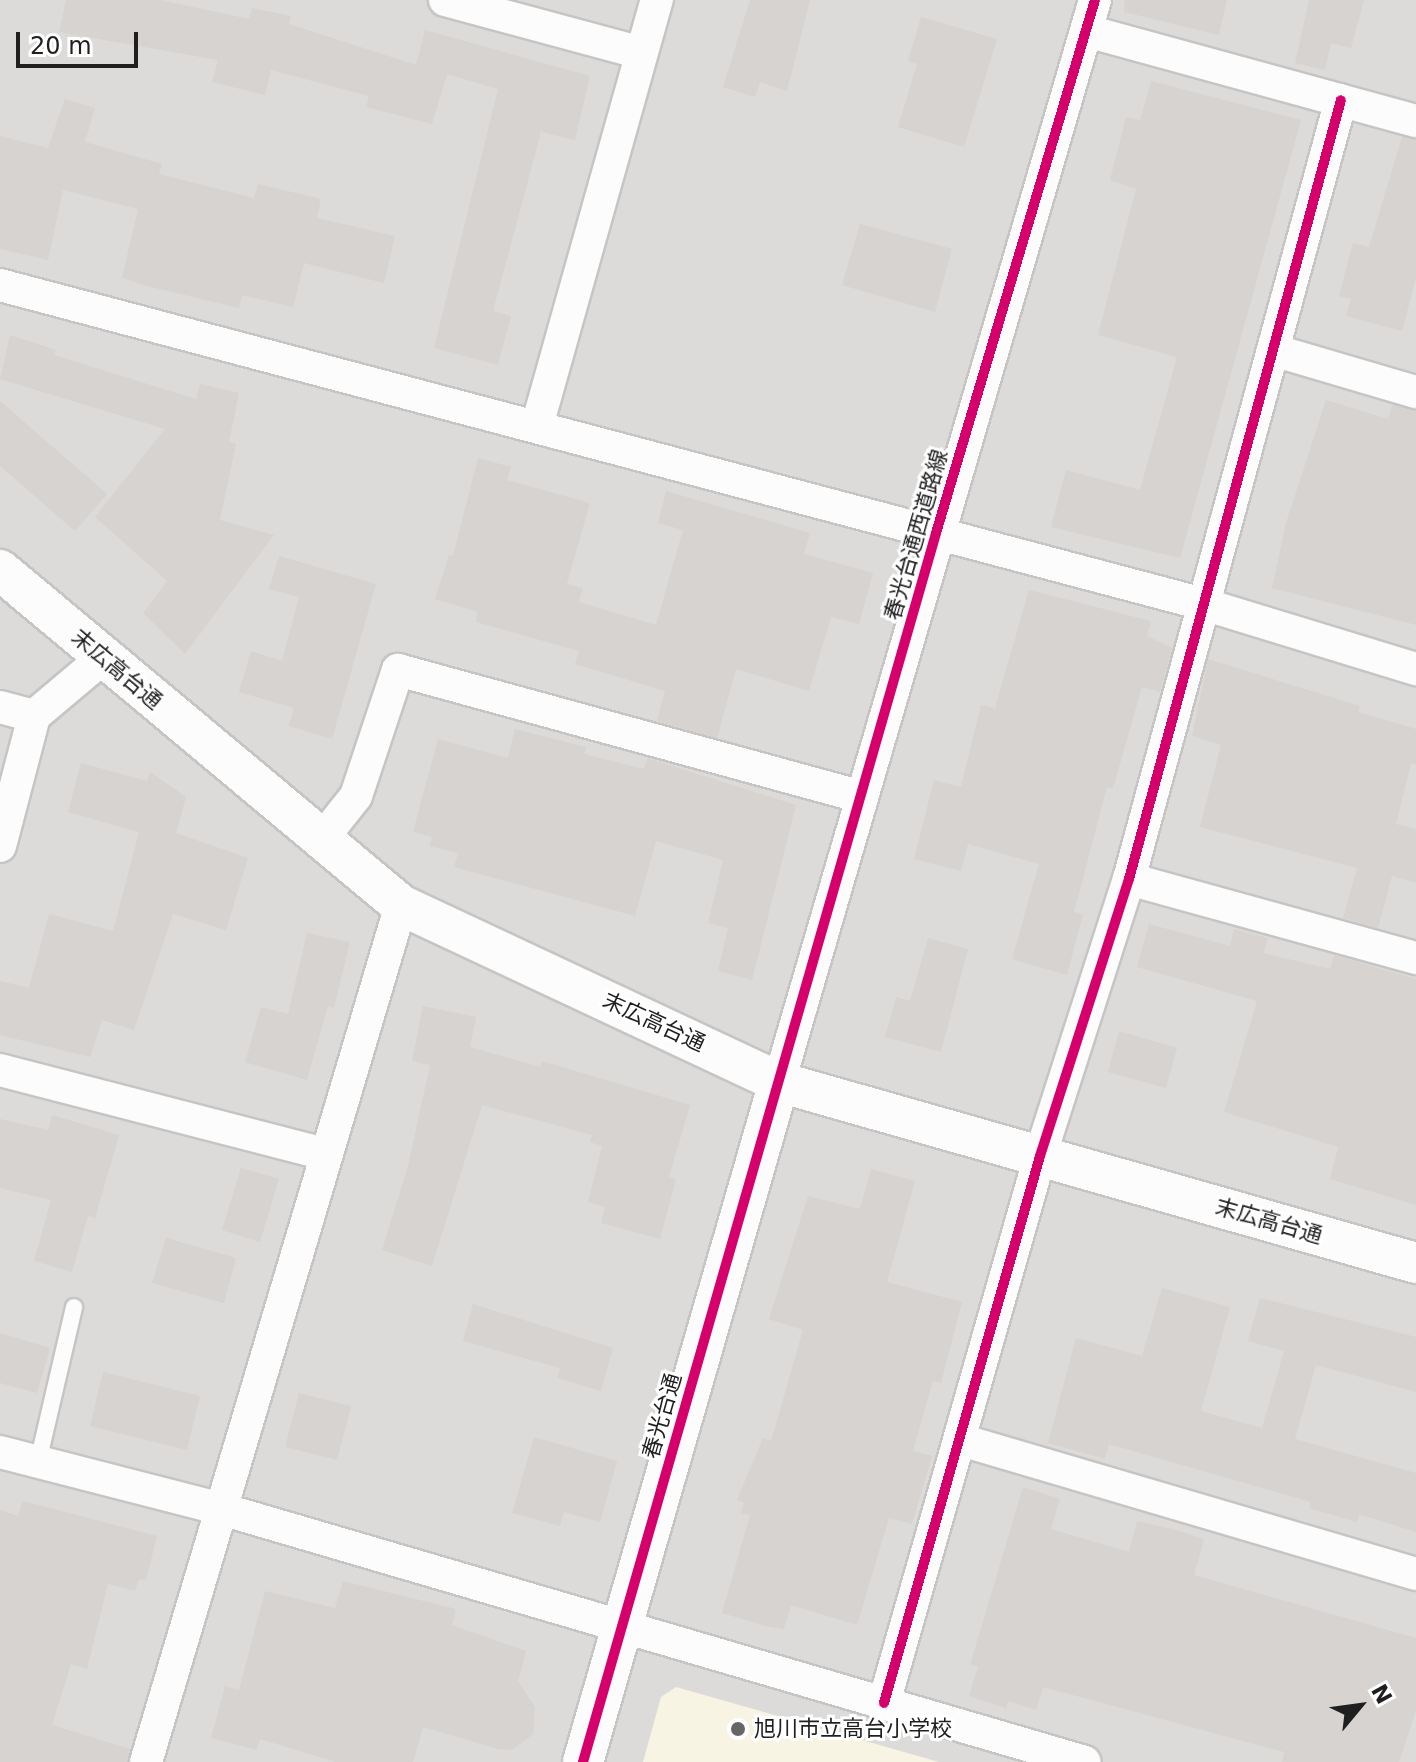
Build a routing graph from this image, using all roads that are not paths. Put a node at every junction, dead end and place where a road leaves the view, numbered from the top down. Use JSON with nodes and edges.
{"nodes":[{"id":1,"x":445,"y":0,"type":"edge"},
{"id":2,"x":657,"y":0,"type":"edge"},
{"id":3,"x":1095,"y":0,"type":"edge"},
{"id":4,"x":1087,"y":31,"type":"junction"},
{"id":5,"x":641,"y":53,"type":"junction"},
{"id":6,"x":1341,"y":100,"type":"junction"},
{"id":7,"x":1416,"y":121,"type":"edge"},
{"id":8,"x":0,"y":285,"type":"edge"},
{"id":9,"x":1273,"y":350,"type":"junction"},
{"id":10,"x":1416,"y":392,"type":"edge"},
{"id":11,"x":537,"y":426,"type":"junction"},
{"id":12,"x":936,"y":533,"type":"junction"},
{"id":13,"x":0,"y":570,"type":"edge"},
{"id":14,"x":1203,"y":604,"type":"junction"},
{"id":15,"x":104,"y":657,"type":"junction"},
{"id":16,"x":1416,"y":669,"type":"edge"},
{"id":17,"x":0,"y":707,"type":"edge"},
{"id":18,"x":34,"y":716,"type":"junction"},
{"id":19,"x":862,"y":797,"type":"junction"},
{"id":20,"x":321,"y":840,"type":"junction"},
{"id":21,"x":0,"y":846,"type":"edge"},
{"id":22,"x":1129,"y":879,"type":"junction"},
{"id":23,"x":401,"y":905,"type":"junction"},
{"id":24,"x":1416,"y":958,"type":"edge"},
{"id":25,"x":0,"y":1070,"type":"edge"},
{"id":26,"x":779,"y":1082,"type":"junction"},
{"id":27,"x":324,"y":1154,"type":"junction"},
{"id":28,"x":1040,"y":1156,"type":"junction"},
{"id":29,"x":1416,"y":1263,"type":"edge"},
{"id":30,"x":74,"y":1307,"type":"dead end"},
{"id":31,"x":961,"y":1440,"type":"junction"},
{"id":32,"x":0,"y":1452,"type":"edge"},
{"id":33,"x":38,"y":1462,"type":"junction"},
{"id":34,"x":218,"y":1508,"type":"junction"},
{"id":35,"x":1416,"y":1574,"type":"edge"},
{"id":36,"x":622,"y":1624,"type":"junction"},
{"id":37,"x":884,"y":1703,"type":"junction"},
{"id":38,"x":146,"y":1762,"type":"edge"},
{"id":39,"x":583,"y":1762,"type":"edge"},
{"id":40,"x":1085,"y":1762,"type":"edge"}],
"edges":[{"from":1,"to":5,"type":"street"},
{"from":2,"to":5,"type":"street"},
{"from":3,"to":4,"type":"street","name":"春光台通西道路線"},
{"from":4,"to":6,"type":"street"},
{"from":4,"to":12,"type":"street","name":"春光台通西道路線"},
{"from":5,"to":11,"type":"street"},
{"from":6,"to":7,"type":"street"},
{"from":6,"to":9,"type":"street"},
{"from":8,"to":11,"type":"street"},
{"from":9,"to":10,"type":"street"},
{"from":9,"to":14,"type":"street"},
{"from":11,"to":12,"type":"street"},
{"from":12,"to":14,"type":"street"},
{"from":12,"to":19,"type":"street","name":"春光台通西道路線"},
{"from":13,"to":15,"type":"street","name":"末広高台通"},
{"from":14,"to":16,"type":"street"},
{"from":14,"to":22,"type":"street"},
{"from":15,"to":18,"type":"street"},
{"from":15,"to":20,"type":"street","name":"末広高台通"},
{"from":17,"to":18,"type":"street"},
{"from":18,"to":21,"type":"street"},
{"from":19,"to":20,"type":"street"},
{"from":19,"to":26,"type":"street","name":"春光台通西道路線"},
{"from":20,"to":23,"type":"street","name":"末広高台通"},
{"from":22,"to":24,"type":"street"},
{"from":22,"to":28,"type":"street"},
{"from":23,"to":26,"type":"street","name":"末広高台通"},
{"from":23,"to":27,"type":"street"},
{"from":25,"to":27,"type":"street"},
{"from":26,"to":28,"type":"street","name":"末広高台通"},
{"from":26,"to":36,"type":"street","name":"春光台通"},
{"from":27,"to":34,"type":"street"},
{"from":28,"to":29,"type":"street","name":"末広高台通"},
{"from":28,"to":31,"type":"street"},
{"from":30,"to":33,"type":"lane"},
{"from":31,"to":35,"type":"street"},
{"from":31,"to":37,"type":"street"},
{"from":32,"to":33,"type":"street"},
{"from":33,"to":34,"type":"street"},
{"from":34,"to":36,"type":"street"},
{"from":34,"to":38,"type":"street"},
{"from":36,"to":37,"type":"street"},
{"from":36,"to":39,"type":"street","name":"春光台通"},
{"from":37,"to":40,"type":"street"}]}
